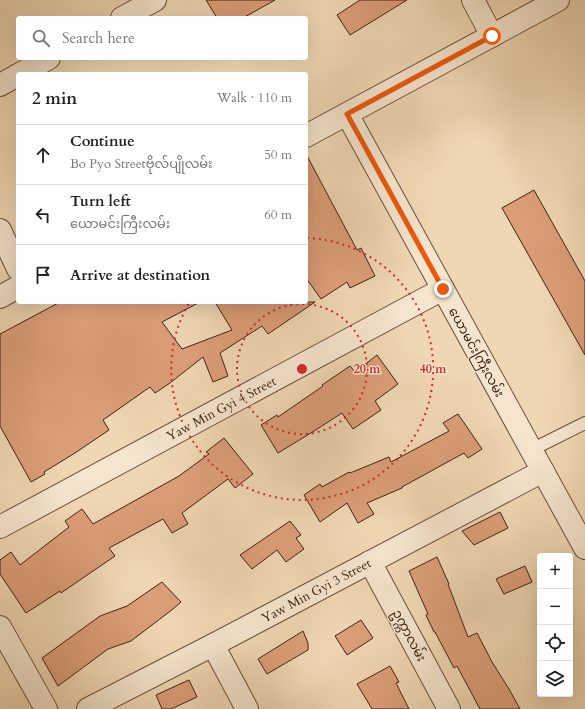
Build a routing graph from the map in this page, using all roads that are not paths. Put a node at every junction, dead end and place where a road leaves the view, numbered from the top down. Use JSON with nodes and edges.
{"nodes":[{"id":1,"x":155,"y":0,"type":"edge"},
{"id":2,"x":472,"y":0,"type":"edge"},
{"id":3,"x":558,"y":0,"type":"edge"},
{"id":4,"x":126,"y":16,"type":"edge"},
{"id":5,"x":492,"y":36,"type":"junction"},
{"id":6,"x":46,"y":60,"type":"edge"},
{"id":7,"x":24,"y":72,"type":"edge"},
{"id":8,"x":16,"y":77,"type":"edge"},
{"id":9,"x":0,"y":85,"type":"edge"},
{"id":10,"x":347,"y":114,"type":"junction"},
{"id":11,"x":308,"y":135,"type":"edge"},
{"id":12,"x":0,"y":230,"type":"edge"},
{"id":13,"x":16,"y":265,"type":"edge"},
{"id":14,"x":16,"y":288,"type":"edge"},
{"id":15,"x":443,"y":289,"type":"junction"},
{"id":16,"x":0,"y":297,"type":"edge"},
{"id":17,"x":585,"y":423,"type":"edge"},
{"id":18,"x":531,"y":450,"type":"junction"},
{"id":19,"x":543,"y":471,"type":"junction"},
{"id":20,"x":0,"y":527,"type":"edge"},
{"id":21,"x":585,"y":548,"type":"edge"},
{"id":22,"x":370,"y":562,"type":"junction"},
{"id":23,"x":0,"y":627,"type":"edge"},
{"id":24,"x":213,"y":645,"type":"junction"},
{"id":25,"x":46,"y":709,"type":"edge"},
{"id":26,"x":88,"y":709,"type":"edge"},
{"id":27,"x":247,"y":709,"type":"edge"},
{"id":28,"x":449,"y":709,"type":"edge"}],
"edges":[{"from":1,"to":4,"type":"street"},
{"from":2,"to":5,"type":"street"},
{"from":3,"to":5,"type":"street"},
{"from":5,"to":10,"type":"street"},
{"from":6,"to":7,"type":"street"},
{"from":8,"to":9,"type":"street"},
{"from":10,"to":11,"type":"street"},
{"from":10,"to":15,"type":"street","name":"ယောမင်းကြီးလမ်း"},
{"from":12,"to":13,"type":"street"},
{"from":14,"to":16,"type":"street"},
{"from":15,"to":18,"type":"street","name":"ယောမင်းကြီးလမ်း"},
{"from":15,"to":20,"type":"street","name":"Yaw Min Gyi 4 Street"},
{"from":17,"to":18,"type":"lane"},
{"from":18,"to":19,"type":"street","name":"ယောမင်းကြီးလမ်း"},
{"from":19,"to":21,"type":"street","name":"ယောမင်းကြီးလမ်း"},
{"from":19,"to":22,"type":"street","name":"Yaw Min Gyi 3 Street"},
{"from":22,"to":24,"type":"street","name":"Yaw Min Gyi 3 Street"},
{"from":22,"to":28,"type":"street","name":"ဥက္ကာလမ်း"},
{"from":23,"to":25,"type":"street"},
{"from":24,"to":26,"type":"street","name":"Yaw Min Gyi 3 Street"},
{"from":24,"to":27,"type":"street"}]}
